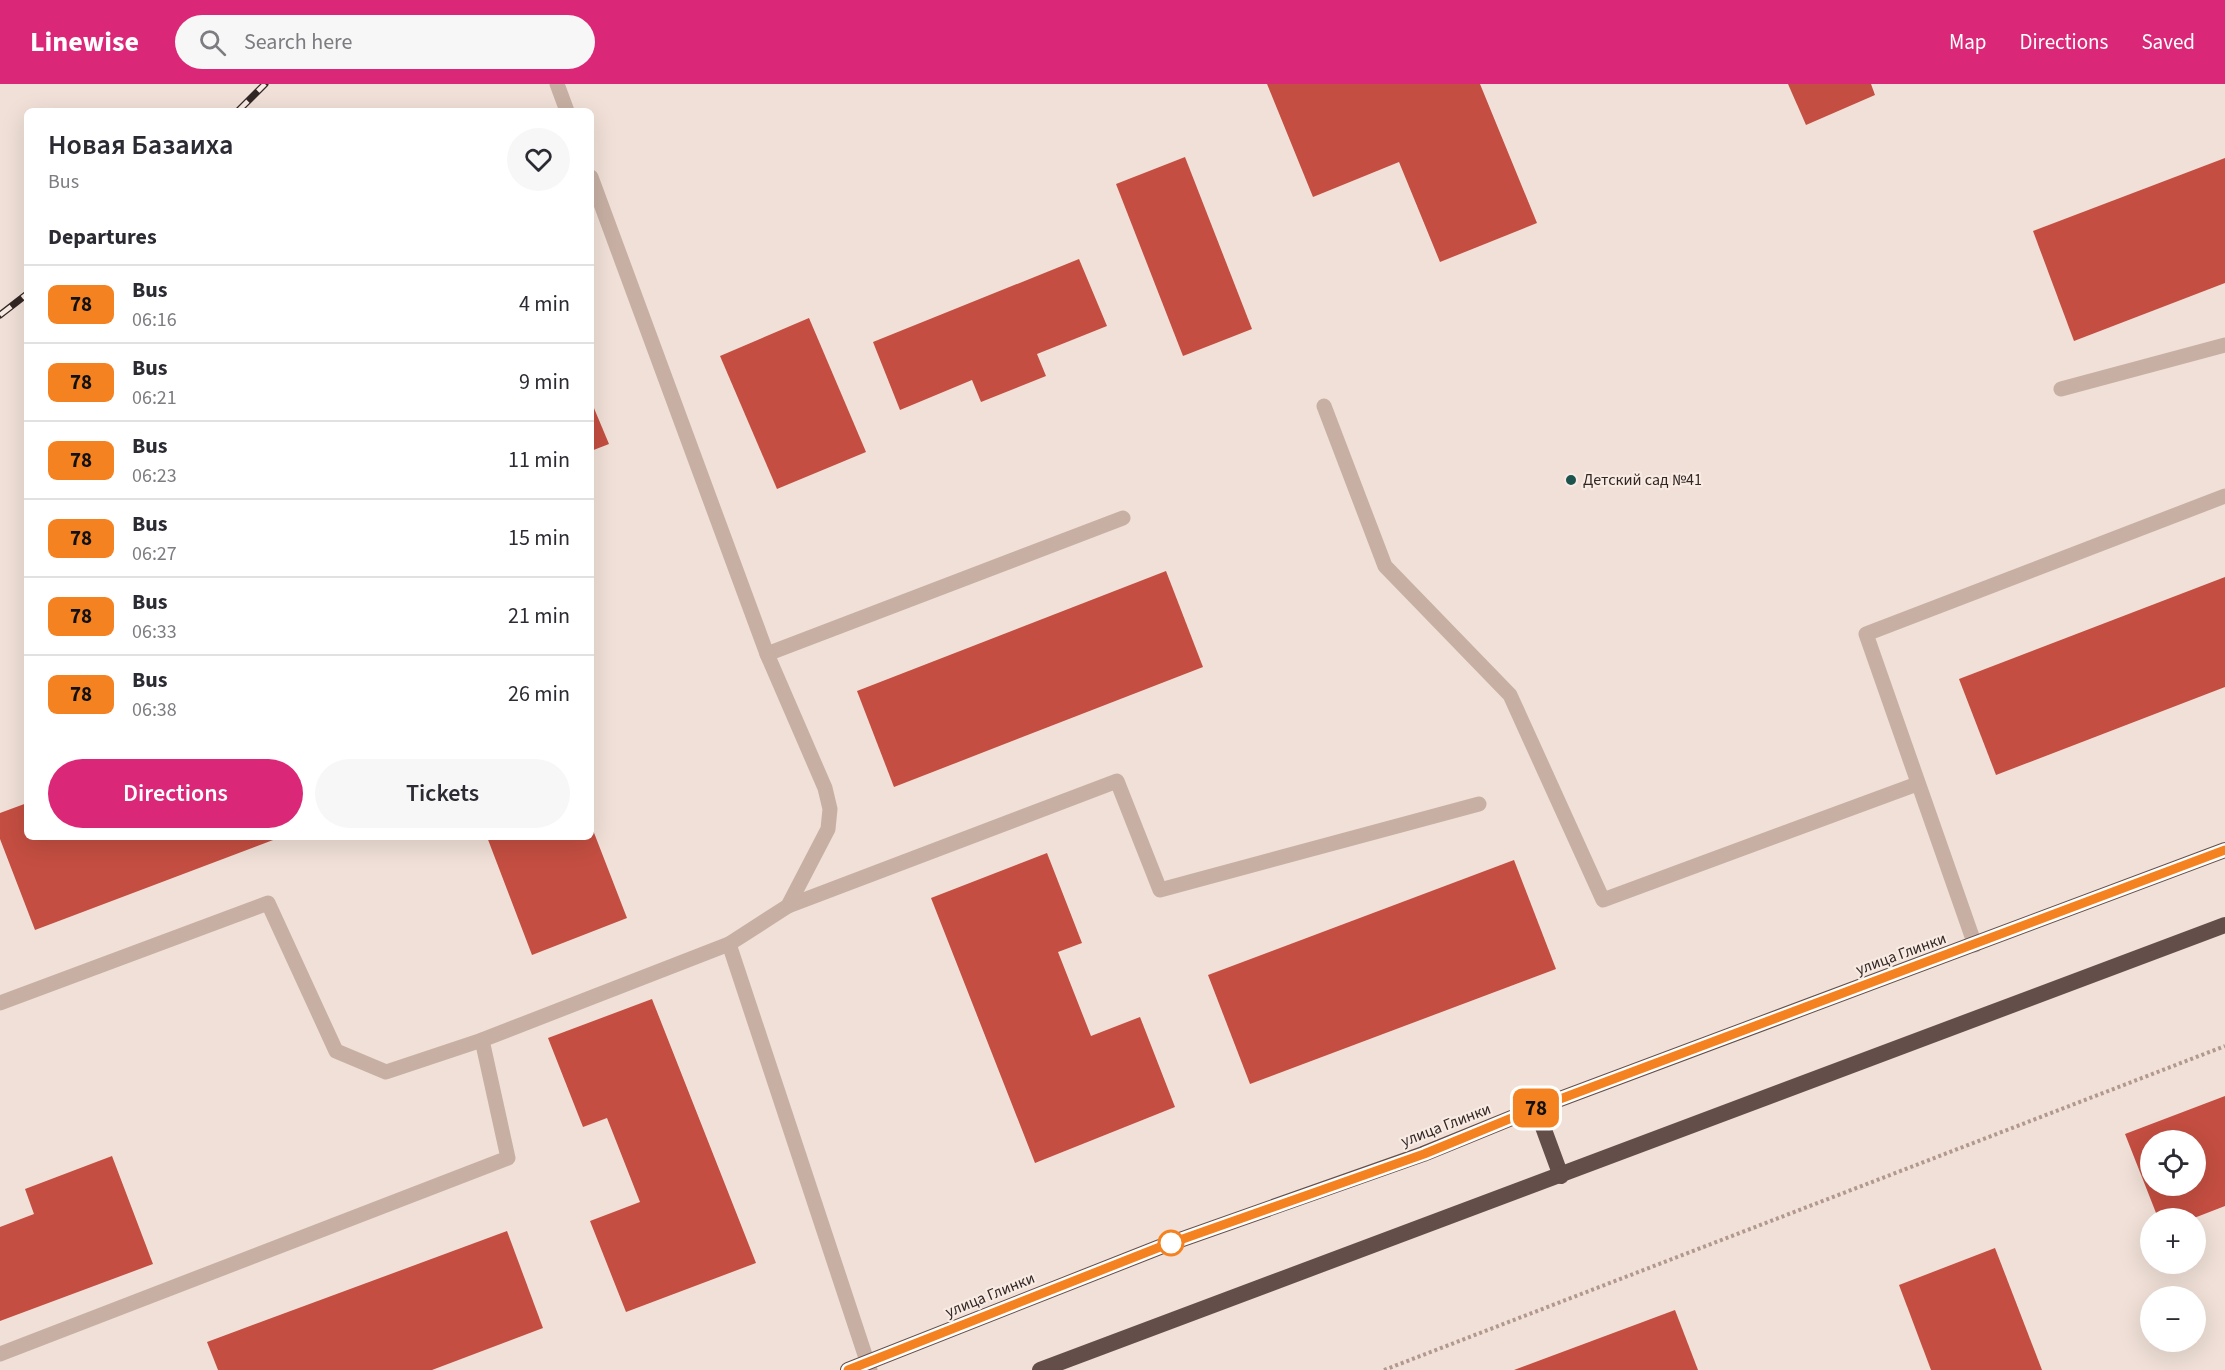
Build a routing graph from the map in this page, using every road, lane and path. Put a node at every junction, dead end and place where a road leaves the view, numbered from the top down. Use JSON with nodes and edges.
{"nodes":[{"id":1,"x":557,"y":84,"type":"edge"},
{"id":2,"x":566,"y":108,"type":"edge"},
{"id":3,"x":594,"y":185,"type":"edge"},
{"id":4,"x":2225,"y":345,"type":"edge"},
{"id":5,"x":2061,"y":389,"type":"dead end"},
{"id":6,"x":1324,"y":406,"type":"dead end"},
{"id":7,"x":2225,"y":496,"type":"edge"},
{"id":8,"x":1123,"y":518,"type":"dead end"},
{"id":9,"x":767,"y":654,"type":"junction"},
{"id":10,"x":1917,"y":784,"type":"junction"},
{"id":11,"x":1479,"y":804,"type":"dead end"},
{"id":12,"x":2225,"y":850,"type":"edge"},
{"id":13,"x":788,"y":906,"type":"junction"},
{"id":14,"x":2225,"y":925,"type":"edge"},
{"id":15,"x":729,"y":944,"type":"junction"},
{"id":16,"x":1976,"y":945,"type":"junction"},
{"id":17,"x":0,"y":1003,"type":"edge"},
{"id":18,"x":482,"y":1040,"type":"junction"},
{"id":19,"x":2225,"y":1046,"type":"edge"},
{"id":20,"x":1536,"y":1108,"type":"junction"},
{"id":21,"x":1561,"y":1176,"type":"junction"},
{"id":22,"x":0,"y":1354,"type":"edge"},
{"id":23,"x":869,"y":1366,"type":"edge"},
{"id":24,"x":848,"y":1370,"type":"edge"},
{"id":25,"x":1040,"y":1370,"type":"edge"},
{"id":26,"x":1384,"y":1370,"type":"edge"}],
"edges":[{"from":1,"to":2,"type":"street"},
{"from":3,"to":9,"type":"street"},
{"from":4,"to":5,"type":"street"},
{"from":6,"to":10,"type":"street"},
{"from":7,"to":10,"type":"street"},
{"from":8,"to":9,"type":"street"},
{"from":9,"to":13,"type":"street"},
{"from":10,"to":16,"type":"street"},
{"from":11,"to":13,"type":"street"},
{"from":12,"to":16,"type":"highway","name":"улица Глинки"},
{"from":13,"to":15,"type":"street"},
{"from":14,"to":21,"type":"highway"},
{"from":15,"to":18,"type":"street"},
{"from":15,"to":23,"type":"street"},
{"from":16,"to":20,"type":"highway","name":"улица Глинки"},
{"from":17,"to":18,"type":"street"},
{"from":18,"to":22,"type":"street"},
{"from":19,"to":26,"type":"path"},
{"from":20,"to":21,"type":"highway"},
{"from":20,"to":23,"type":"highway","name":"улица Глинки"},
{"from":21,"to":25,"type":"highway"},
{"from":23,"to":24,"type":"highway","name":"улица Глинки"}]}
